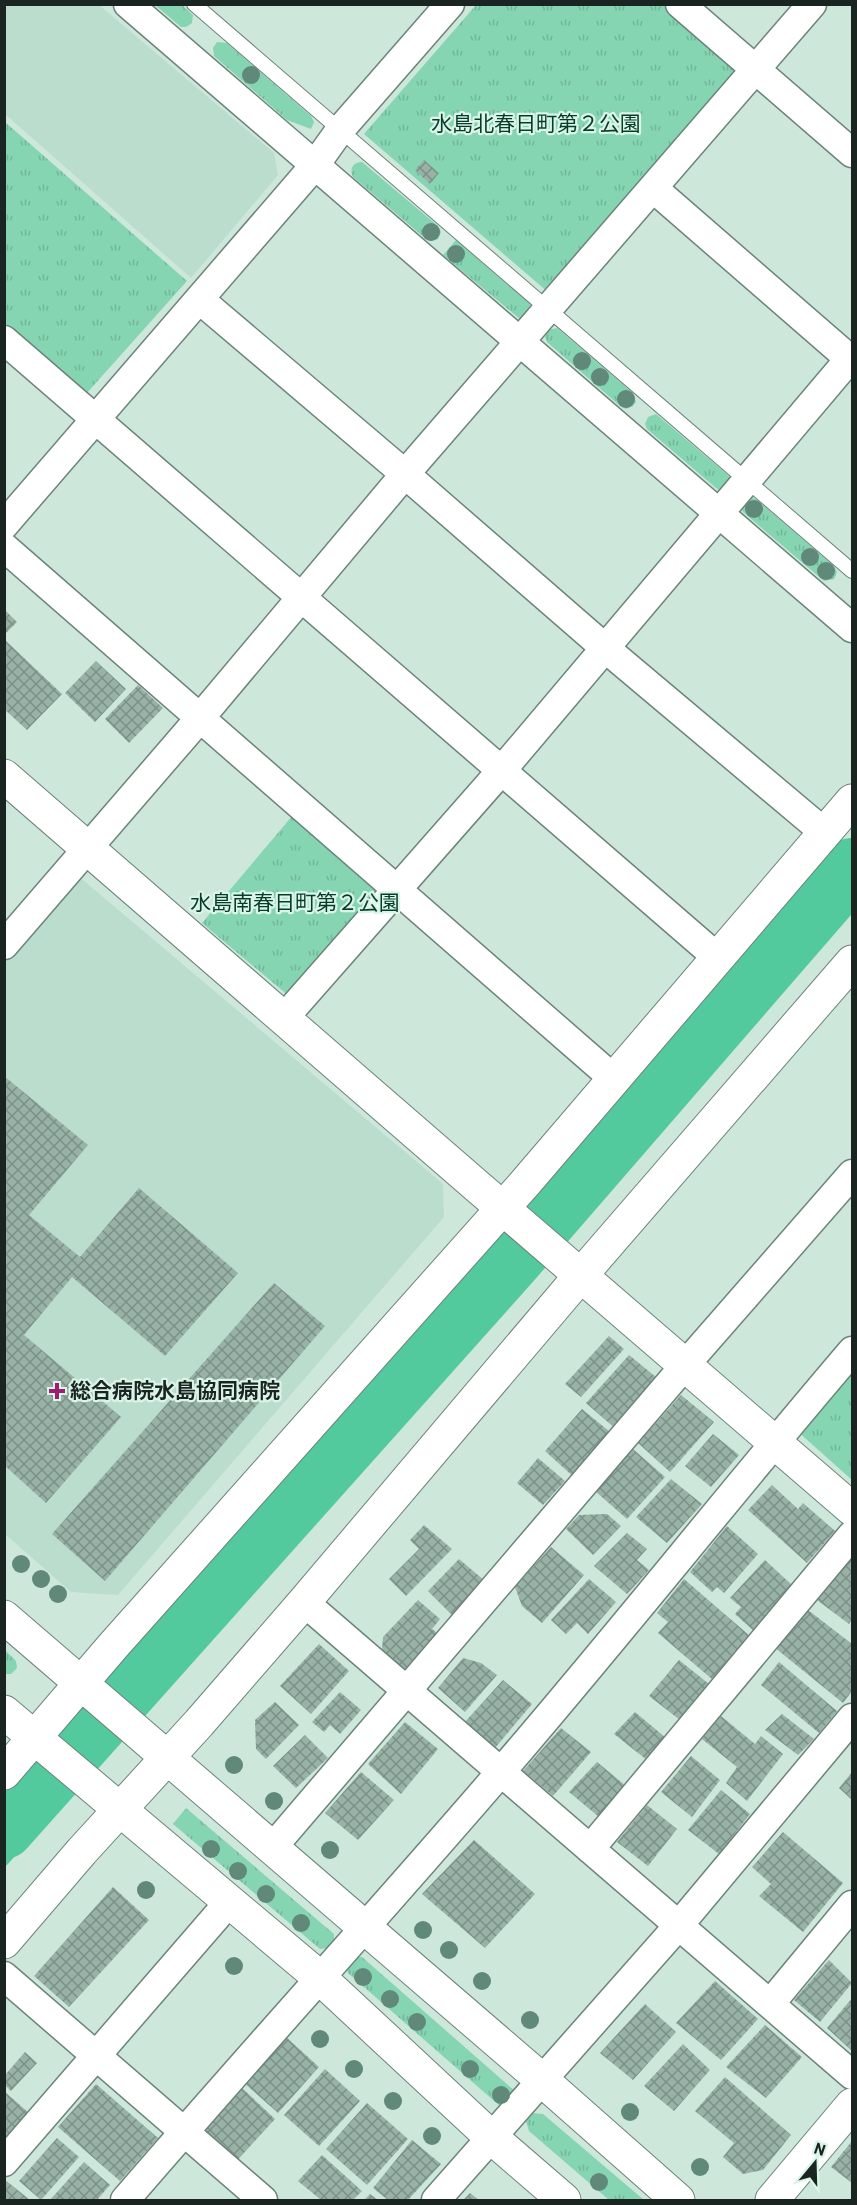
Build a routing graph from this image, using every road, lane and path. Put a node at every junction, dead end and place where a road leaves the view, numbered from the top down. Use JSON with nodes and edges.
{"nodes":[{"id":1,"x":128,"y":4,"type":"edge"},
{"id":2,"x":194,"y":4,"type":"edge"},
{"id":3,"x":450,"y":4,"type":"edge"},
{"id":4,"x":680,"y":4,"type":"edge"},
{"id":5,"x":812,"y":4,"type":"edge"},
{"id":6,"x":755,"y":70,"type":"junction"},
{"id":7,"x":340,"y":130,"type":"junction"},
{"id":8,"x":852,"y":153,"type":"edge"},
{"id":9,"x":315,"y":165,"type":"junction"},
{"id":10,"x":653,"y":188,"type":"junction"},
{"id":11,"x":199,"y":299,"type":"junction"},
{"id":12,"x":548,"y":309,"type":"junction"},
{"id":13,"x":4,"y":340,"type":"edge"},
{"id":14,"x":520,"y":341,"type":"junction"},
{"id":15,"x":852,"y":359,"type":"edge"},
{"id":16,"x":96,"y":419,"type":"junction"},
{"id":17,"x":405,"y":474,"type":"junction"},
{"id":18,"x":747,"y":480,"type":"junction"},
{"id":19,"x":719,"y":513,"type":"junction"},
{"id":20,"x":4,"y":525,"type":"edge"},
{"id":21,"x":4,"y":547,"type":"edge"},
{"id":22,"x":852,"y":571,"type":"edge"},
{"id":23,"x":300,"y":597,"type":"junction"},
{"id":24,"x":852,"y":628,"type":"edge"},
{"id":25,"x":604,"y":648,"type":"junction"},
{"id":26,"x":200,"y":718,"type":"junction"},
{"id":27,"x":502,"y":770,"type":"junction"},
{"id":28,"x":4,"y":776,"type":"edge"},
{"id":29,"x":852,"y":801,"type":"edge"},
{"id":30,"x":825,"y":833,"type":"junction"},
{"id":31,"x":89,"y":848,"type":"junction"},
{"id":32,"x":395,"y":890,"type":"junction"},
{"id":33,"x":4,"y":945,"type":"edge"},
{"id":34,"x":718,"y":958,"type":"junction"},
{"id":35,"x":852,"y":962,"type":"edge"},
{"id":36,"x":284,"y":1018,"type":"junction"},
{"id":37,"x":614,"y":1079,"type":"junction"},
{"id":38,"x":852,"y":1174,"type":"edge"},
{"id":39,"x":514,"y":1218,"type":"junction"},
{"id":40,"x":581,"y":1275,"type":"junction"},
{"id":41,"x":852,"y":1351,"type":"edge"},
{"id":42,"x":686,"y":1364,"type":"junction"},
{"id":43,"x":774,"y":1441,"type":"junction"},
{"id":44,"x":852,"y":1509,"type":"edge"},
{"id":45,"x":852,"y":1535,"type":"edge"},
{"id":46,"x":304,"y":1602,"type":"junction"},
{"id":47,"x":4,"y":1617,"type":"edge"},
{"id":48,"x":407,"y":1691,"type":"junction"},
{"id":49,"x":92,"y":1693,"type":"junction"},
{"id":50,"x":4,"y":1712,"type":"edge"},
{"id":51,"x":852,"y":1718,"type":"edge"},
{"id":52,"x":45,"y":1747,"type":"junction"},
{"id":53,"x":168,"y":1757,"type":"junction"},
{"id":54,"x":501,"y":1772,"type":"junction"},
{"id":55,"x":4,"y":1773,"type":"edge"},
{"id":56,"x":121,"y":1809,"type":"junction"},
{"id":57,"x":272,"y":1848,"type":"junction"},
{"id":58,"x":590,"y":1849,"type":"junction"},
{"id":59,"x":230,"y":1901,"type":"junction"},
{"id":60,"x":852,"y":1905,"type":"edge"},
{"id":61,"x":679,"y":1925,"type":"junction"},
{"id":62,"x":365,"y":1927,"type":"junction"},
{"id":63,"x":4,"y":1942,"type":"edge"},
{"id":64,"x":4,"y":1976,"type":"edge"},
{"id":65,"x":319,"y":1977,"type":"junction"},
{"id":66,"x":770,"y":2004,"type":"junction"},
{"id":67,"x":97,"y":2056,"type":"junction"},
{"id":68,"x":852,"y":2075,"type":"edge"},
{"id":69,"x":542,"y":2080,"type":"junction"},
{"id":70,"x":852,"y":2105,"type":"edge"},
{"id":71,"x":183,"y":2132,"type":"junction"},
{"id":72,"x":491,"y":2137,"type":"junction"},
{"id":73,"x":4,"y":2162,"type":"edge"},
{"id":74,"x":124,"y":2200,"type":"edge"},
{"id":75,"x":263,"y":2200,"type":"edge"},
{"id":76,"x":436,"y":2200,"type":"edge"},
{"id":77,"x":564,"y":2200,"type":"edge"},
{"id":78,"x":678,"y":2200,"type":"edge"},
{"id":79,"x":772,"y":2200,"type":"edge"}],
"edges":[{"from":1,"to":9,"type":"street"},
{"from":2,"to":7,"type":"lane"},
{"from":3,"to":7,"type":"street"},
{"from":4,"to":6,"type":"street"},
{"from":5,"to":6,"type":"street"},
{"from":6,"to":8,"type":"street"},
{"from":6,"to":10,"type":"street"},
{"from":7,"to":9,"type":"street"},
{"from":7,"to":12,"type":"lane"},
{"from":9,"to":11,"type":"street"},
{"from":9,"to":14,"type":"street"},
{"from":10,"to":12,"type":"street"},
{"from":10,"to":15,"type":"street"},
{"from":11,"to":16,"type":"street"},
{"from":11,"to":17,"type":"street"},
{"from":12,"to":14,"type":"street"},
{"from":12,"to":18,"type":"lane"},
{"from":13,"to":16,"type":"street"},
{"from":14,"to":17,"type":"street"},
{"from":14,"to":19,"type":"street"},
{"from":15,"to":18,"type":"street"},
{"from":16,"to":20,"type":"street"},
{"from":16,"to":23,"type":"street"},
{"from":17,"to":23,"type":"street"},
{"from":17,"to":25,"type":"street"},
{"from":18,"to":19,"type":"street"},
{"from":18,"to":22,"type":"lane"},
{"from":19,"to":24,"type":"street"},
{"from":19,"to":25,"type":"street"},
{"from":21,"to":26,"type":"street"},
{"from":23,"to":26,"type":"street"},
{"from":23,"to":27,"type":"street"},
{"from":25,"to":27,"type":"street"},
{"from":25,"to":30,"type":"street"},
{"from":26,"to":31,"type":"street"},
{"from":26,"to":32,"type":"street"},
{"from":27,"to":32,"type":"street"},
{"from":27,"to":34,"type":"street"},
{"from":28,"to":31,"type":"street"},
{"from":29,"to":30,"type":"street"},
{"from":30,"to":34,"type":"street"},
{"from":31,"to":33,"type":"street"},
{"from":31,"to":36,"type":"street"},
{"from":32,"to":36,"type":"street"},
{"from":32,"to":37,"type":"street"},
{"from":34,"to":37,"type":"street"},
{"from":35,"to":40,"type":"street"},
{"from":36,"to":39,"type":"street"},
{"from":37,"to":39,"type":"street"},
{"from":38,"to":42,"type":"street"},
{"from":39,"to":40,"type":"street"},
{"from":39,"to":49,"type":"street"},
{"from":40,"to":42,"type":"street"},
{"from":40,"to":46,"type":"street"},
{"from":41,"to":43,"type":"street"},
{"from":42,"to":43,"type":"street"},
{"from":42,"to":48,"type":"street"},
{"from":43,"to":44,"type":"street"},
{"from":43,"to":54,"type":"street"},
{"from":45,"to":58,"type":"street"},
{"from":46,"to":48,"type":"street"},
{"from":46,"to":53,"type":"street"},
{"from":47,"to":49,"type":"street"},
{"from":48,"to":54,"type":"street"},
{"from":48,"to":57,"type":"street"},
{"from":49,"to":52,"type":"street"},
{"from":49,"to":53,"type":"street"},
{"from":50,"to":52,"type":"street"},
{"from":51,"to":61,"type":"street"},
{"from":52,"to":55,"type":"street"},
{"from":52,"to":56,"type":"street"},
{"from":53,"to":56,"type":"street"},
{"from":53,"to":57,"type":"street"},
{"from":54,"to":58,"type":"street"},
{"from":54,"to":62,"type":"street"},
{"from":56,"to":59,"type":"street"},
{"from":56,"to":63,"type":"street"},
{"from":57,"to":62,"type":"street"},
{"from":58,"to":61,"type":"street"},
{"from":59,"to":65,"type":"street"},
{"from":59,"to":67,"type":"street"},
{"from":60,"to":66,"type":"street"},
{"from":61,"to":66,"type":"street"},
{"from":61,"to":69,"type":"street"},
{"from":62,"to":65,"type":"street"},
{"from":62,"to":69,"type":"street"},
{"from":64,"to":67,"type":"street"},
{"from":65,"to":71,"type":"street"},
{"from":65,"to":72,"type":"street"},
{"from":66,"to":68,"type":"street"},
{"from":67,"to":71,"type":"street"},
{"from":67,"to":73,"type":"street"},
{"from":69,"to":72,"type":"street"},
{"from":69,"to":78,"type":"street"},
{"from":70,"to":79,"type":"street"},
{"from":71,"to":74,"type":"street"},
{"from":71,"to":75,"type":"street"},
{"from":72,"to":76,"type":"street"},
{"from":72,"to":77,"type":"street"}]}
